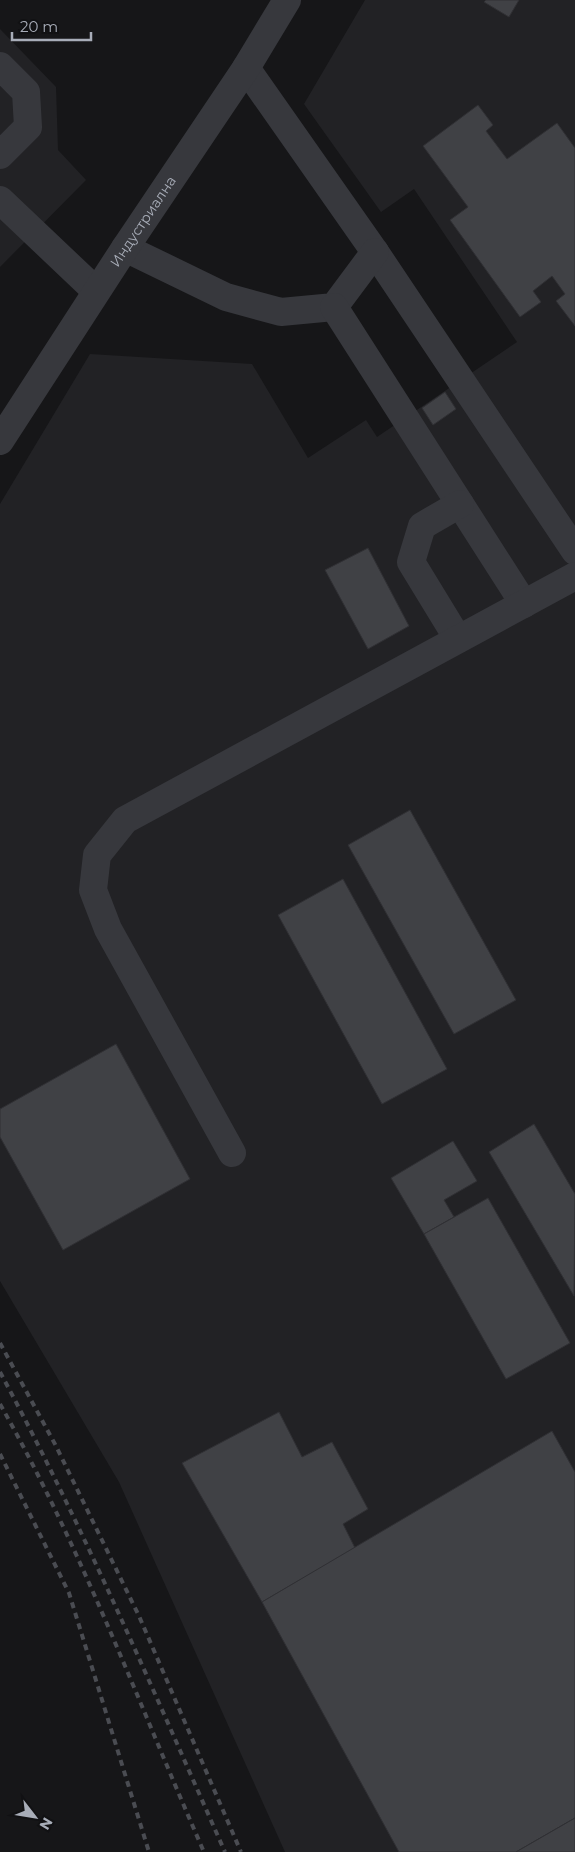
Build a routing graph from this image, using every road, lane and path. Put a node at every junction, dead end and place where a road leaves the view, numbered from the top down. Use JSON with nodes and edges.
{"nodes":[{"id":1,"x":287,"y":0,"type":"edge"},
{"id":2,"x":0,"y":66,"type":"edge"},
{"id":3,"x":246,"y":68,"type":"junction"},
{"id":4,"x":0,"y":155,"type":"edge"},
{"id":5,"x":0,"y":200,"type":"edge"},
{"id":6,"x":125,"y":248,"type":"junction"},
{"id":7,"x":374,"y":252,"type":"junction"},
{"id":8,"x":96,"y":291,"type":"junction"},
{"id":9,"x":334,"y":307,"type":"junction"},
{"id":10,"x":0,"y":441,"type":"edge"},
{"id":11,"x":460,"y":504,"type":"junction"},
{"id":12,"x":575,"y":551,"type":"edge"},
{"id":13,"x":575,"y":576,"type":"edge"},
{"id":14,"x":524,"y":604,"type":"junction"},
{"id":15,"x":458,"y":640,"type":"junction"},
{"id":16,"x":232,"y":1153,"type":"dead end"}],
"edges":[{"from":1,"to":3,"type":"street","name":"Индустриална"},
{"from":2,"to":4,"type":"street"},
{"from":3,"to":6,"type":"street","name":"Индустриална"},
{"from":3,"to":7,"type":"street"},
{"from":5,"to":8,"type":"street"},
{"from":6,"to":8,"type":"street","name":"Индустриална"},
{"from":6,"to":9,"type":"street"},
{"from":7,"to":9,"type":"street"},
{"from":7,"to":12,"type":"street"},
{"from":8,"to":10,"type":"street","name":"Индустриална"},
{"from":9,"to":11,"type":"street"},
{"from":11,"to":14,"type":"street"},
{"from":11,"to":15,"type":"street"},
{"from":13,"to":14,"type":"street"},
{"from":14,"to":15,"type":"street"},
{"from":15,"to":16,"type":"street"}]}
